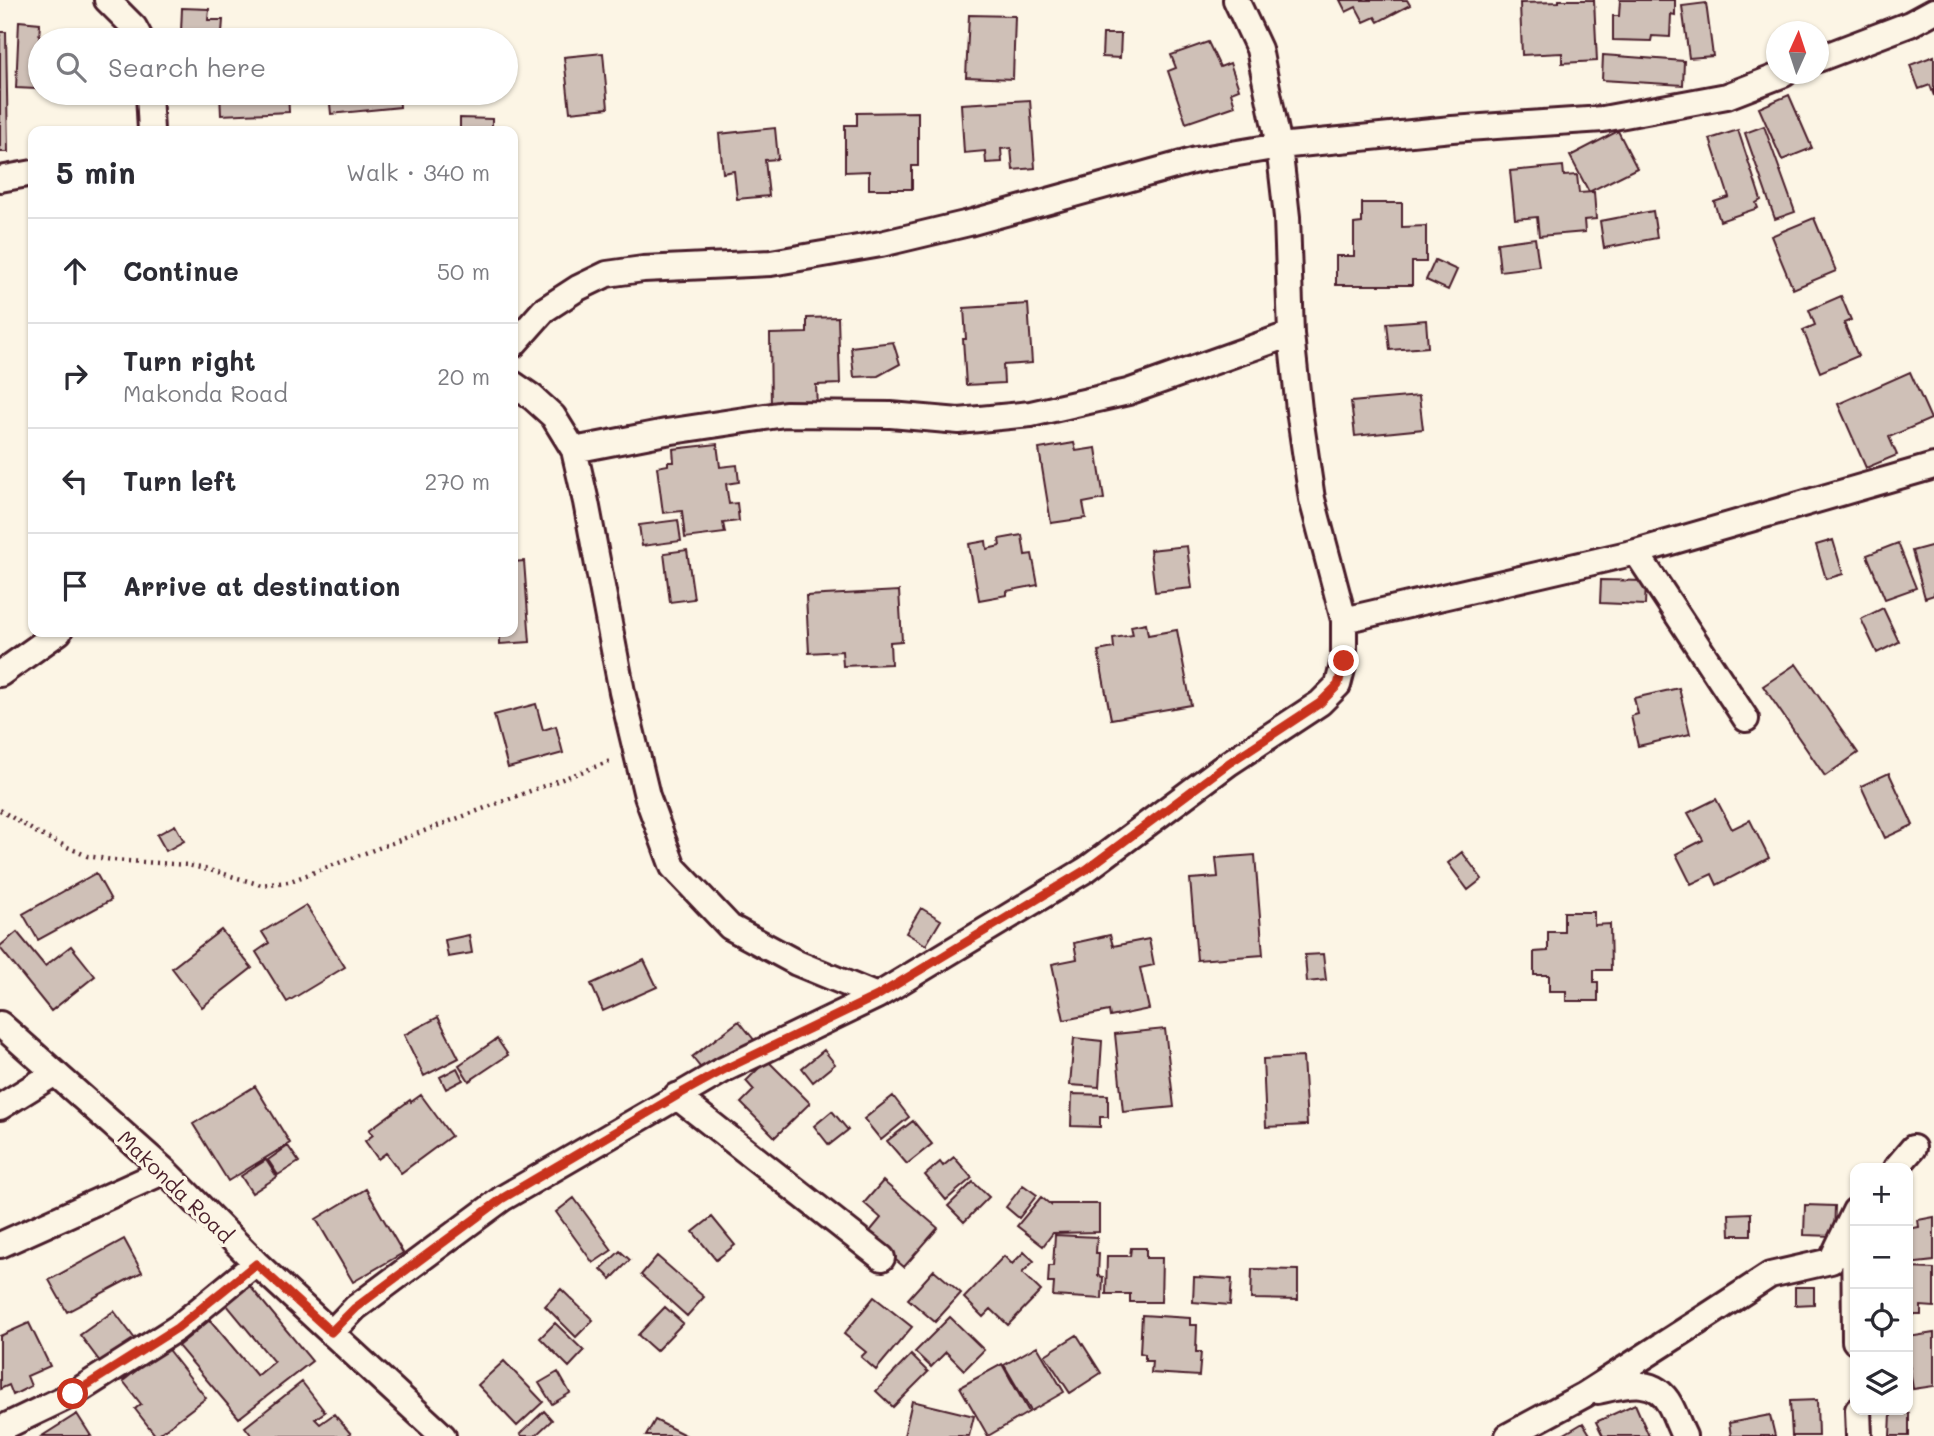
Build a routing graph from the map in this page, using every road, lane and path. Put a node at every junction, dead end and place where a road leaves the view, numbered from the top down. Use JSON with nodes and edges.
{"nodes":[{"id":1,"x":107,"y":0,"type":"edge"},
{"id":2,"x":1236,"y":0,"type":"edge"},
{"id":3,"x":1934,"y":11,"type":"edge"},
{"id":4,"x":135,"y":28,"type":"edge"},
{"id":5,"x":1829,"y":56,"type":"edge"},
{"id":6,"x":1766,"y":81,"type":"edge"},
{"id":7,"x":150,"y":105,"type":"edge"},
{"id":8,"x":151,"y":126,"type":"edge"},
{"id":9,"x":1279,"y":146,"type":"junction"},
{"id":10,"x":28,"y":174,"type":"edge"},
{"id":11,"x":0,"y":179,"type":"edge"},
{"id":12,"x":1291,"y":334,"type":"junction"},
{"id":13,"x":518,"y":339,"type":"edge"},
{"id":14,"x":518,"y":387,"type":"edge"},
{"id":15,"x":574,"y":450,"type":"junction"},
{"id":16,"x":1934,"y":466,"type":"edge"},
{"id":17,"x":1636,"y":552,"type":"junction"},
{"id":18,"x":1345,"y":620,"type":"junction"},
{"id":19,"x":51,"y":637,"type":"edge"},
{"id":20,"x":0,"y":674,"type":"edge"},
{"id":21,"x":1746,"y":719,"type":"dead end"},
{"id":22,"x":636,"y":751,"type":"junction"},
{"id":23,"x":0,"y":810,"type":"edge"},
{"id":24,"x":877,"y":996,"type":"junction"},
{"id":25,"x":0,"y":1024,"type":"edge"},
{"id":26,"x":55,"y":1073,"type":"junction"},
{"id":27,"x":676,"y":1096,"type":"junction"},
{"id":28,"x":0,"y":1107,"type":"edge"},
{"id":29,"x":1913,"y":1148,"type":"dead end"},
{"id":30,"x":1900,"y":1163,"type":"edge"},
{"id":31,"x":165,"y":1171,"type":"junction"},
{"id":32,"x":1850,"y":1221,"type":"edge"},
{"id":33,"x":1854,"y":1226,"type":"edge"},
{"id":34,"x":0,"y":1245,"type":"edge"},
{"id":35,"x":882,"y":1258,"type":"dead end"},
{"id":36,"x":256,"y":1264,"type":"junction"},
{"id":37,"x":1855,"y":1289,"type":"edge"},
{"id":38,"x":331,"y":1332,"type":"junction"},
{"id":39,"x":1584,"y":1395,"type":"junction"},
{"id":40,"x":1858,"y":1415,"type":"edge"},
{"id":41,"x":0,"y":1429,"type":"edge"},
{"id":42,"x":441,"y":1435,"type":"edge"},
{"id":43,"x":1508,"y":1436,"type":"edge"},
{"id":44,"x":1684,"y":1436,"type":"edge"},
{"id":45,"x":1859,"y":1436,"type":"edge"}],
"edges":[{"from":1,"to":4,"type":"street"},
{"from":2,"to":9,"type":"street"},
{"from":3,"to":5,"type":"street"},
{"from":6,"to":9,"type":"street"},
{"from":7,"to":8,"type":"street"},
{"from":9,"to":12,"type":"street"},
{"from":9,"to":13,"type":"street"},
{"from":10,"to":11,"type":"street"},
{"from":12,"to":15,"type":"street"},
{"from":12,"to":18,"type":"street"},
{"from":14,"to":15,"type":"street"},
{"from":15,"to":22,"type":"street"},
{"from":16,"to":17,"type":"street"},
{"from":17,"to":18,"type":"street"},
{"from":17,"to":21,"type":"street"},
{"from":18,"to":24,"type":"street"},
{"from":19,"to":20,"type":"street"},
{"from":22,"to":23,"type":"path"},
{"from":22,"to":24,"type":"street"},
{"from":24,"to":27,"type":"street"},
{"from":25,"to":26,"type":"street","name":"Makonda Road"},
{"from":26,"to":28,"type":"street"},
{"from":26,"to":31,"type":"street","name":"Makonda Road"},
{"from":27,"to":35,"type":"street"},
{"from":27,"to":38,"type":"street"},
{"from":29,"to":30,"type":"street"},
{"from":31,"to":34,"type":"street"},
{"from":31,"to":36,"type":"street","name":"Makonda Road"},
{"from":32,"to":39,"type":"street"},
{"from":33,"to":37,"type":"street"},
{"from":36,"to":38,"type":"street","name":"Makonda Road"},
{"from":36,"to":41,"type":"street"},
{"from":38,"to":42,"type":"street","name":"Makonda Road"},
{"from":39,"to":43,"type":"street"},
{"from":39,"to":44,"type":"street"},
{"from":40,"to":45,"type":"street"}]}
